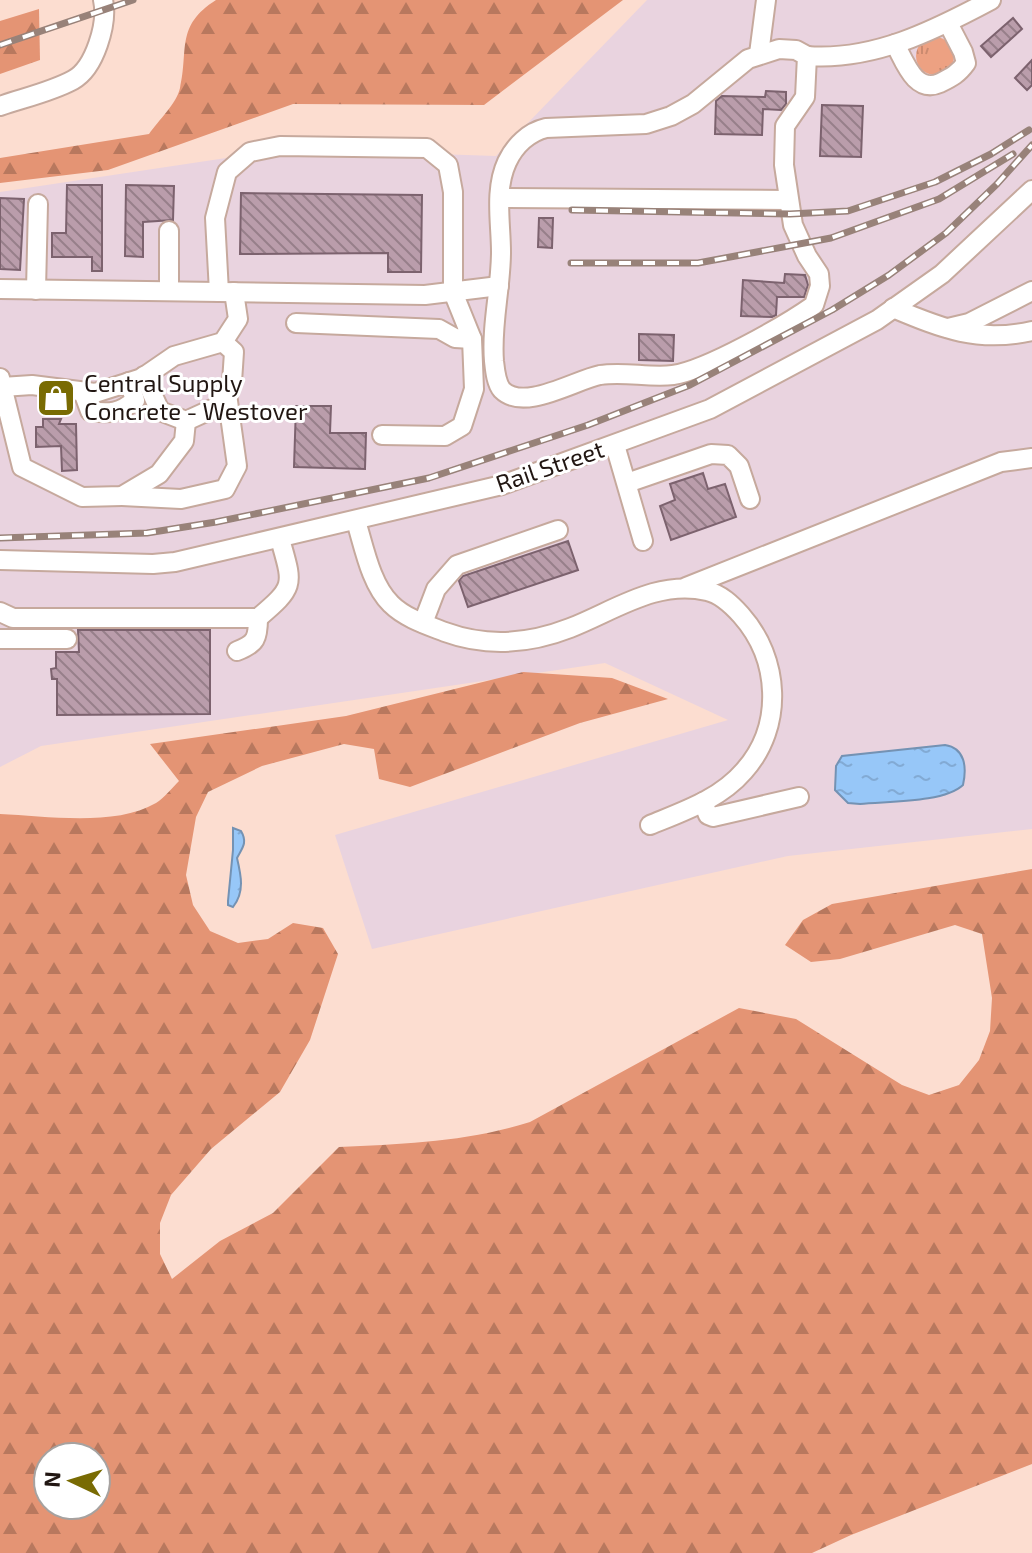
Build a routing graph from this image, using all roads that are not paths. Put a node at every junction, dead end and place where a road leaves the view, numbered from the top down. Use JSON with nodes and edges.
{"nodes":[{"id":1,"x":103,"y":0,"type":"edge"},
{"id":2,"x":766,"y":0,"type":"edge"},
{"id":3,"x":991,"y":0,"type":"edge"},
{"id":4,"x":948,"y":23,"type":"junction"},
{"id":5,"x":895,"y":44,"type":"junction"},
{"id":6,"x":759,"y":54,"type":"junction"},
{"id":7,"x":807,"y":56,"type":"junction"},
{"id":8,"x":0,"y":106,"type":"edge"},
{"id":9,"x":1032,"y":190,"type":"edge"},
{"id":10,"x":500,"y":198,"type":"junction"},
{"id":11,"x":788,"y":200,"type":"junction"},
{"id":12,"x":38,"y":204,"type":"dead end"},
{"id":13,"x":169,"y":231,"type":"dead end"},
{"id":14,"x":499,"y":286,"type":"junction"},
{"id":15,"x":0,"y":289,"type":"edge"},
{"id":16,"x":36,"y":290,"type":"junction"},
{"id":17,"x":169,"y":291,"type":"junction"},
{"id":18,"x":1032,"y":291,"type":"edge"},
{"id":19,"x":227,"y":292,"type":"junction"},
{"id":20,"x":453,"y":292,"type":"junction"},
{"id":21,"x":893,"y":308,"type":"junction"},
{"id":22,"x":296,"y":323,"type":"dead end"},
{"id":23,"x":945,"y":329,"type":"junction"},
{"id":24,"x":1032,"y":331,"type":"edge"},
{"id":25,"x":472,"y":339,"type":"junction"},
{"id":26,"x":223,"y":342,"type":"junction"},
{"id":27,"x":136,"y":379,"type":"junction"},
{"id":28,"x":1,"y":382,"type":"edge"},
{"id":29,"x":227,"y":394,"type":"junction"},
{"id":30,"x":186,"y":421,"type":"junction"},
{"id":31,"x":382,"y":435,"type":"dead end"},
{"id":32,"x":615,"y":445,"type":"junction"},
{"id":33,"x":8,"y":446,"type":"edge"},
{"id":34,"x":1032,"y":458,"type":"edge"},
{"id":35,"x":627,"y":483,"type":"junction"},
{"id":36,"x":122,"y":496,"type":"junction"},
{"id":37,"x":750,"y":499,"type":"dead end"},
{"id":38,"x":356,"y":521,"type":"junction"},
{"id":39,"x":558,"y":530,"type":"dead end"},
{"id":40,"x":280,"y":539,"type":"junction"},
{"id":41,"x":643,"y":541,"type":"dead end"},
{"id":42,"x":0,"y":560,"type":"edge"},
{"id":43,"x":686,"y":587,"type":"junction"},
{"id":44,"x":0,"y":612,"type":"edge"},
{"id":45,"x":26,"y":618,"type":"junction"},
{"id":46,"x":258,"y":618,"type":"junction"},
{"id":47,"x":423,"y":623,"type":"junction"},
{"id":48,"x":0,"y":639,"type":"edge"},
{"id":49,"x":26,"y":639,"type":"junction"},
{"id":50,"x":67,"y":639,"type":"dead end"},
{"id":51,"x":237,"y":651,"type":"dead end"},
{"id":52,"x":799,"y":797,"type":"dead end"},
{"id":53,"x":703,"y":802,"type":"junction"},
{"id":54,"x":650,"y":825,"type":"dead end"}],
"edges":[{"from":1,"to":8,"type":"street"},
{"from":2,"to":6,"type":"street"},
{"from":3,"to":4,"type":"street"},
{"from":4,"to":5,"type":"street"},
{"from":4,"to":5,"type":"street"},
{"from":5,"to":7,"type":"street"},
{"from":6,"to":7,"type":"street"},
{"from":6,"to":10,"type":"street"},
{"from":7,"to":11,"type":"street"},
{"from":9,"to":21,"type":"street","name":"Rail Street"},
{"from":10,"to":11,"type":"street"},
{"from":10,"to":14,"type":"street"},
{"from":11,"to":14,"type":"street"},
{"from":12,"to":16,"type":"street"},
{"from":13,"to":17,"type":"street"},
{"from":14,"to":20,"type":"street"},
{"from":15,"to":16,"type":"street"},
{"from":16,"to":17,"type":"street"},
{"from":17,"to":19,"type":"street"},
{"from":18,"to":23,"type":"street"},
{"from":19,"to":20,"type":"street"},
{"from":19,"to":20,"type":"street"},
{"from":19,"to":26,"type":"street"},
{"from":20,"to":25,"type":"street"},
{"from":21,"to":23,"type":"street"},
{"from":21,"to":32,"type":"street","name":"Rail Street"},
{"from":22,"to":25,"type":"street"},
{"from":23,"to":24,"type":"street"},
{"from":25,"to":31,"type":"street"},
{"from":26,"to":27,"type":"street"},
{"from":26,"to":29,"type":"street"},
{"from":27,"to":28,"type":"street"},
{"from":27,"to":30,"type":"street"},
{"from":28,"to":33,"type":"street"},
{"from":29,"to":30,"type":"street"},
{"from":29,"to":36,"type":"street"},
{"from":30,"to":36,"type":"street"},
{"from":32,"to":35,"type":"street"},
{"from":32,"to":38,"type":"street","name":"Rail Street"},
{"from":33,"to":36,"type":"street"},
{"from":34,"to":43,"type":"street"},
{"from":35,"to":37,"type":"street"},
{"from":35,"to":41,"type":"street"},
{"from":38,"to":40,"type":"street","name":"Rail Street"},
{"from":38,"to":47,"type":"street"},
{"from":39,"to":47,"type":"street"},
{"from":40,"to":42,"type":"street","name":"Rail Street"},
{"from":40,"to":46,"type":"street"},
{"from":43,"to":47,"type":"street"},
{"from":43,"to":53,"type":"street"},
{"from":44,"to":45,"type":"street"},
{"from":45,"to":46,"type":"street"},
{"from":45,"to":49,"type":"street"},
{"from":46,"to":51,"type":"street"},
{"from":48,"to":49,"type":"street"},
{"from":49,"to":50,"type":"street"},
{"from":52,"to":53,"type":"street"},
{"from":53,"to":54,"type":"street"}]}
